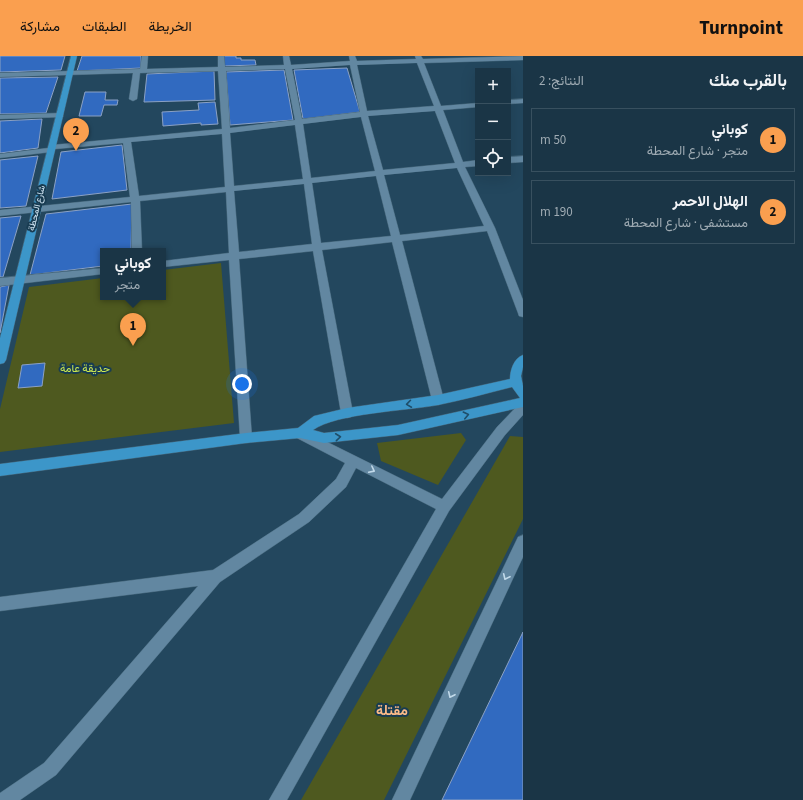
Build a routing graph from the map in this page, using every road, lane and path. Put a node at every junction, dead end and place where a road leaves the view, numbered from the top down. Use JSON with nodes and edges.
{"nodes":[{"id":1,"x":74,"y":56,"type":"edge"},
{"id":2,"x":145,"y":56,"type":"edge"},
{"id":3,"x":220,"y":56,"type":"edge"},
{"id":4,"x":286,"y":56,"type":"edge"},
{"id":5,"x":523,"y":58,"type":"edge"},
{"id":6,"x":419,"y":59,"type":"edge"},
{"id":7,"x":353,"y":60,"type":"edge"},
{"id":8,"x":288,"y":67,"type":"junction"},
{"id":9,"x":221,"y":70,"type":"junction"},
{"id":10,"x":140,"y":72,"type":"junction"},
{"id":11,"x":70,"y":74,"type":"junction"},
{"id":12,"x":0,"y":75,"type":"edge"},
{"id":13,"x":133,"y":99,"type":"dead end"},
{"id":14,"x":523,"y":101,"type":"edge"},
{"id":15,"x":511,"y":102,"type":"edge"},
{"id":16,"x":475,"y":105,"type":"edge"},
{"id":17,"x":438,"y":108,"type":"junction"},
{"id":18,"x":364,"y":114,"type":"junction"},
{"id":19,"x":60,"y":116,"type":"junction"},
{"id":20,"x":0,"y":117,"type":"edge"},
{"id":21,"x":299,"y":122,"type":"junction"},
{"id":22,"x":226,"y":131,"type":"junction"},
{"id":23,"x":127,"y":140,"type":"junction"},
{"id":24,"x":52,"y":149,"type":"junction"},
{"id":25,"x":0,"y":156,"type":"edge"},
{"id":26,"x":523,"y":159,"type":"edge"},
{"id":27,"x":511,"y":160,"type":"edge"},
{"id":28,"x":475,"y":163,"type":"edge"},
{"id":29,"x":460,"y":165,"type":"junction"},
{"id":30,"x":380,"y":174,"type":"junction"},
{"id":31,"x":307,"y":181,"type":"junction"},
{"id":32,"x":230,"y":189,"type":"junction"},
{"id":33,"x":135,"y":199,"type":"junction"},
{"id":34,"x":37,"y":209,"type":"junction"},
{"id":35,"x":0,"y":213,"type":"edge"},
{"id":36,"x":490,"y":228,"type":"junction"},
{"id":37,"x":397,"y":237,"type":"junction"},
{"id":38,"x":317,"y":246,"type":"junction"},
{"id":39,"x":137,"y":248,"type":"edge"},
{"id":40,"x":234,"y":256,"type":"junction"},
{"id":41,"x":166,"y":264,"type":"edge"},
{"id":42,"x":100,"y":271,"type":"edge"},
{"id":43,"x":20,"y":280,"type":"junction"},
{"id":44,"x":0,"y":282,"type":"edge"},
{"id":45,"x":523,"y":314,"type":"edge"},
{"id":46,"x":523,"y":359,"type":"edge"},
{"id":47,"x":0,"y":360,"type":"edge"},
{"id":48,"x":516,"y":382,"type":"junction"},
{"id":49,"x":523,"y":394,"type":"edge"},
{"id":50,"x":438,"y":400,"type":"junction"},
{"id":51,"x":523,"y":402,"type":"edge"},
{"id":52,"x":523,"y":407,"type":"edge"},
{"id":53,"x":347,"y":413,"type":"junction"},
{"id":54,"x":300,"y":433,"type":"junction"},
{"id":55,"x":246,"y":438,"type":"junction"},
{"id":56,"x":353,"y":461,"type":"junction"},
{"id":57,"x":0,"y":470,"type":"edge"},
{"id":58,"x":444,"y":507,"type":"junction"},
{"id":59,"x":523,"y":542,"type":"edge"},
{"id":60,"x":215,"y":577,"type":"junction"},
{"id":61,"x":0,"y":604,"type":"edge"},
{"id":62,"x":4,"y":800,"type":"edge"},
{"id":63,"x":278,"y":800,"type":"edge"},
{"id":64,"x":401,"y":800,"type":"edge"}],
"edges":[{"from":1,"to":11,"type":"main road","name":"شارع المحطة"},
{"from":2,"to":10,"type":"street"},
{"from":3,"to":9,"type":"street"},
{"from":4,"to":8,"type":"street"},
{"from":5,"to":6,"type":"street"},
{"from":6,"to":7,"type":"street"},
{"from":6,"to":17,"type":"street"},
{"from":7,"to":8,"type":"street"},
{"from":7,"to":18,"type":"street"},
{"from":8,"to":9,"type":"street"},
{"from":8,"to":21,"type":"street"},
{"from":9,"to":10,"type":"street"},
{"from":9,"to":22,"type":"street"},
{"from":10,"to":11,"type":"street"},
{"from":10,"to":13,"type":"street"},
{"from":11,"to":12,"type":"street"},
{"from":11,"to":19,"type":"main road","name":"شارع المحطة"},
{"from":14,"to":15,"type":"street"},
{"from":16,"to":17,"type":"street"},
{"from":17,"to":18,"type":"street"},
{"from":17,"to":29,"type":"street"},
{"from":18,"to":21,"type":"street"},
{"from":18,"to":30,"type":"street"},
{"from":19,"to":20,"type":"street"},
{"from":19,"to":24,"type":"main road","name":"شارع المحطة"},
{"from":21,"to":22,"type":"street"},
{"from":21,"to":31,"type":"street"},
{"from":22,"to":23,"type":"street"},
{"from":22,"to":32,"type":"street"},
{"from":23,"to":24,"type":"street"},
{"from":23,"to":33,"type":"street"},
{"from":24,"to":25,"type":"street"},
{"from":24,"to":34,"type":"main road","name":"شارع المحطة"},
{"from":26,"to":27,"type":"street"},
{"from":28,"to":29,"type":"street"},
{"from":29,"to":30,"type":"street"},
{"from":29,"to":36,"type":"street"},
{"from":30,"to":31,"type":"street"},
{"from":30,"to":37,"type":"street"},
{"from":31,"to":32,"type":"street"},
{"from":31,"to":38,"type":"street"},
{"from":32,"to":33,"type":"street"},
{"from":32,"to":40,"type":"street"},
{"from":33,"to":34,"type":"street"},
{"from":33,"to":39,"type":"street"},
{"from":34,"to":35,"type":"street"},
{"from":34,"to":43,"type":"main road","name":"شارع المحطة"},
{"from":36,"to":37,"type":"street"},
{"from":36,"to":45,"type":"street"},
{"from":37,"to":38,"type":"street"},
{"from":37,"to":50,"type":"street"},
{"from":38,"to":40,"type":"street"},
{"from":38,"to":53,"type":"street"},
{"from":40,"to":41,"type":"street"},
{"from":40,"to":55,"type":"street"},
{"from":42,"to":43,"type":"street"},
{"from":43,"to":44,"type":"street"},
{"from":43,"to":47,"type":"main road","name":"شارع المحطة"},
{"from":46,"to":48,"type":"main road"},
{"from":48,"to":49,"type":"main road"},
{"from":48,"to":50,"type":"main road"},
{"from":50,"to":53,"type":"main road","one_way":true},
{"from":54,"to":51,"type":"main road","one_way":true},
{"from":52,"to":58,"type":"street"},
{"from":53,"to":54,"type":"main road"},
{"from":54,"to":55,"type":"main road"},
{"from":54,"to":56,"type":"street"},
{"from":55,"to":57,"type":"main road"},
{"from":56,"to":58,"type":"street","one_way":true},
{"from":56,"to":60,"type":"street"},
{"from":58,"to":63,"type":"street"},
{"from":59,"to":64,"type":"street","one_way":true},
{"from":60,"to":61,"type":"street"},
{"from":60,"to":62,"type":"street"}]}
